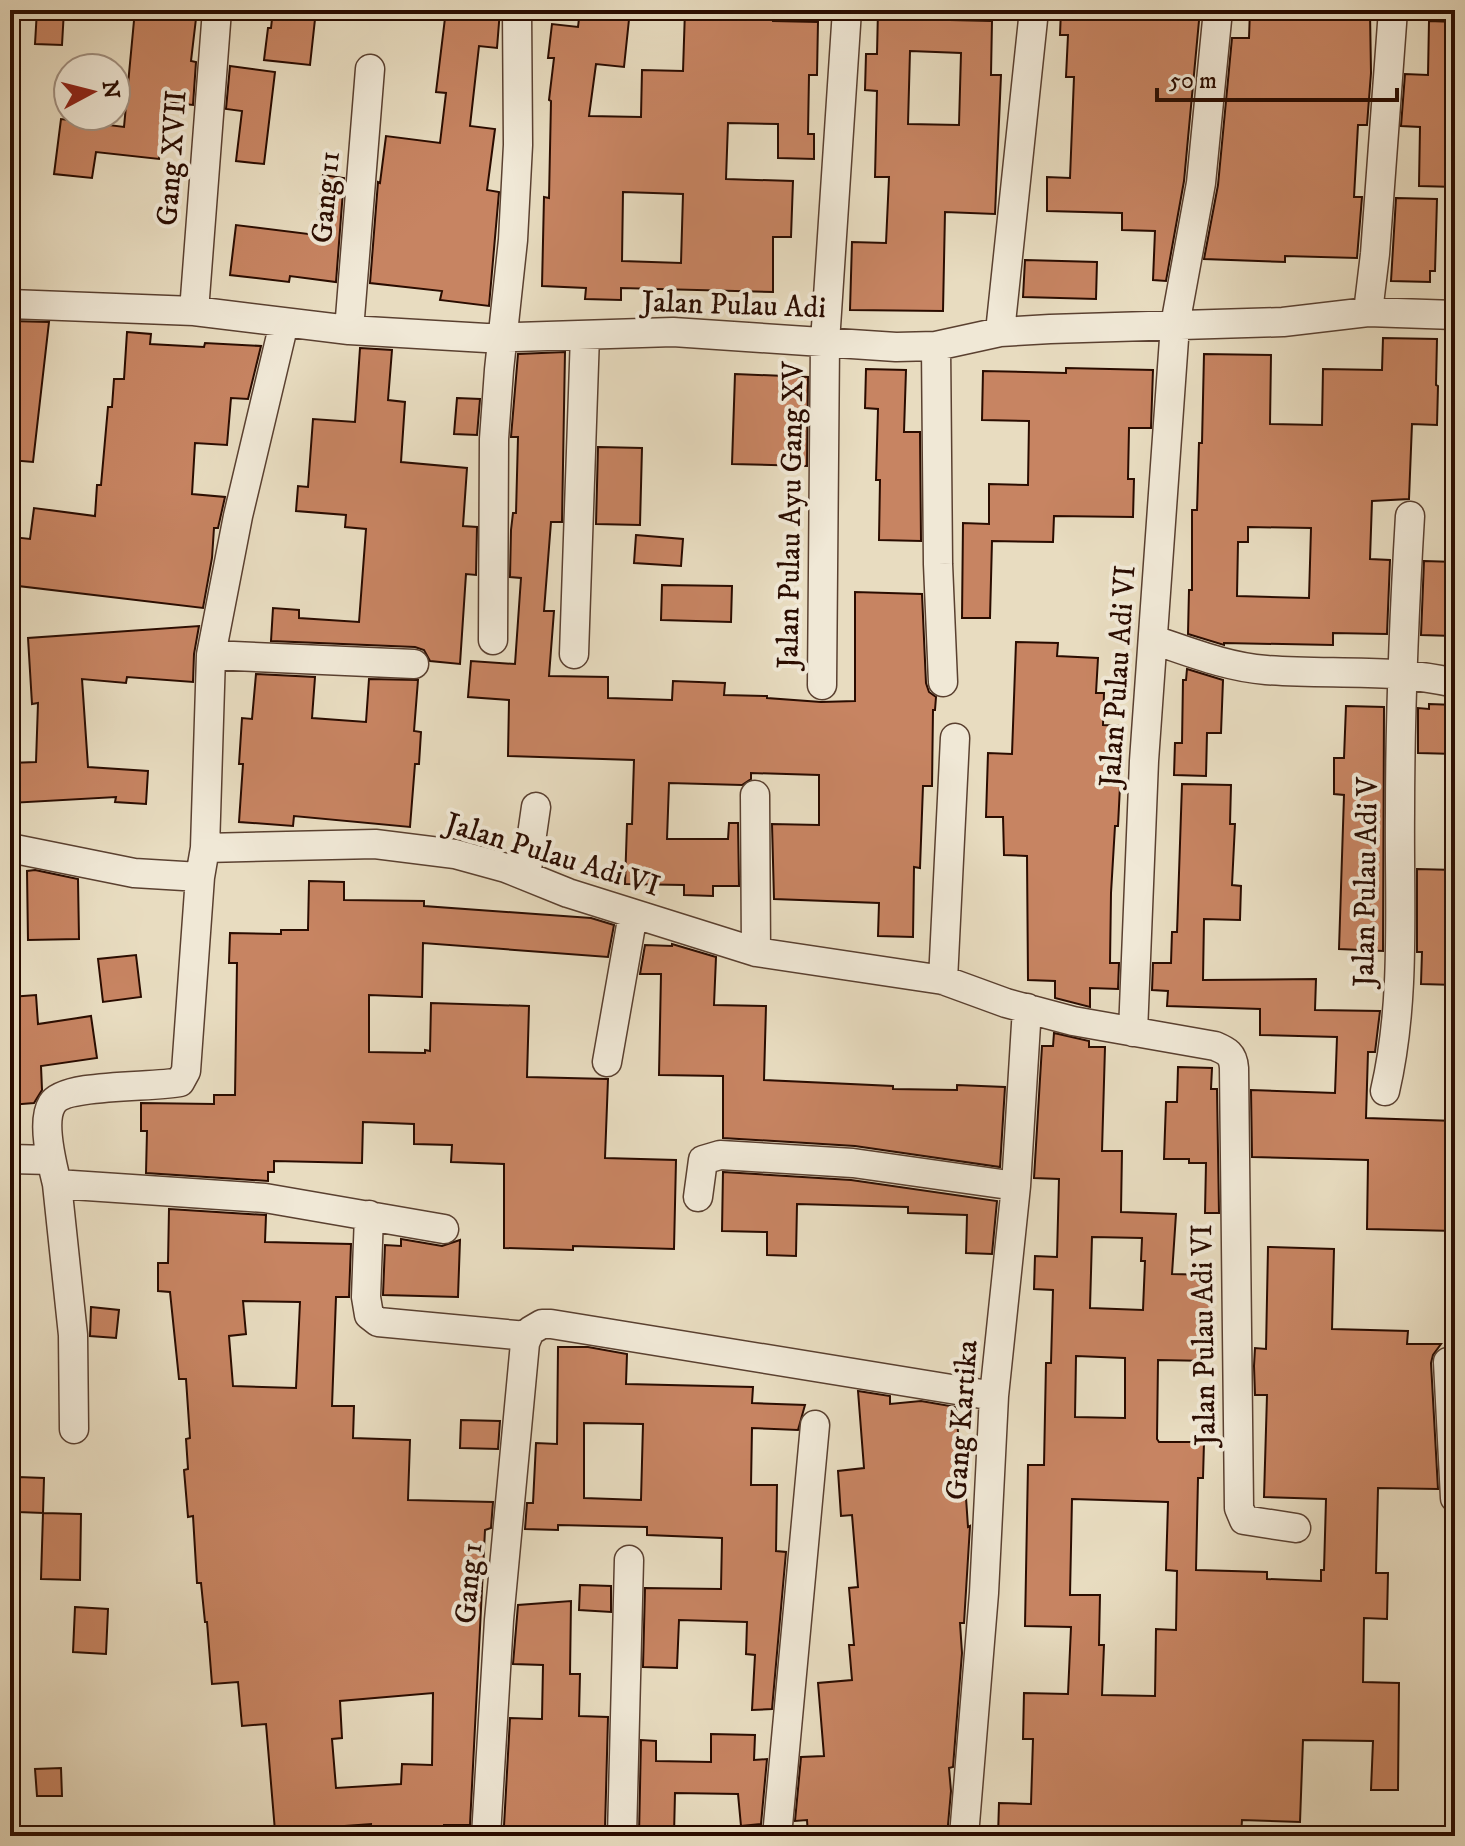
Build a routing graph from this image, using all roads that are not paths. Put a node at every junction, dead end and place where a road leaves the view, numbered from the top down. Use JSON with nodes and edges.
{"nodes":[{"id":1,"x":217,"y":10,"type":"edge"},
{"id":2,"x":517,"y":10,"type":"edge"},
{"id":3,"x":847,"y":10,"type":"edge"},
{"id":4,"x":1034,"y":10,"type":"edge"},
{"id":5,"x":1218,"y":10,"type":"edge"},
{"id":6,"x":1393,"y":10,"type":"edge"},
{"id":7,"x":370,"y":69,"type":"dead end"},
{"id":8,"x":10,"y":304,"type":"edge"},
{"id":9,"x":194,"y":311,"type":"junction"},
{"id":10,"x":1368,"y":312,"type":"junction"},
{"id":11,"x":1455,"y":315,"type":"edge"},
{"id":12,"x":284,"y":323,"type":"junction"},
{"id":13,"x":1175,"y":325,"type":"junction"},
{"id":14,"x":349,"y":330,"type":"junction"},
{"id":15,"x":1000,"y":332,"type":"junction"},
{"id":16,"x":585,"y":335,"type":"junction"},
{"id":17,"x":504,"y":338,"type":"junction"},
{"id":18,"x":825,"y":342,"type":"junction"},
{"id":19,"x":936,"y":346,"type":"junction"},
{"id":20,"x":1410,"y":516,"type":"dead end"},
{"id":21,"x":493,"y":640,"type":"dead end"},
{"id":22,"x":1154,"y":640,"type":"junction"},
{"id":23,"x":574,"y":654,"type":"dead end"},
{"id":24,"x":211,"y":655,"type":"junction"},
{"id":25,"x":414,"y":664,"type":"dead end"},
{"id":26,"x":1401,"y":673,"type":"junction"},
{"id":27,"x":943,"y":682,"type":"dead end"},
{"id":28,"x":1455,"y":683,"type":"edge"},
{"id":29,"x":822,"y":685,"type":"dead end"},
{"id":30,"x":955,"y":738,"type":"dead end"},
{"id":31,"x":755,"y":795,"type":"dead end"},
{"id":32,"x":536,"y":807,"type":"dead end"},
{"id":33,"x":10,"y":848,"type":"edge"},
{"id":34,"x":205,"y":848,"type":"junction"},
{"id":35,"x":526,"y":876,"type":"junction"},
{"id":36,"x":200,"y":877,"type":"junction"},
{"id":37,"x":633,"y":914,"type":"junction"},
{"id":38,"x":756,"y":952,"type":"junction"},
{"id":39,"x":943,"y":980,"type":"junction"},
{"id":40,"x":1027,"y":1008,"type":"junction"},
{"id":41,"x":1133,"y":1032,"type":"junction"},
{"id":42,"x":607,"y":1062,"type":"dead end"},
{"id":43,"x":1385,"y":1091,"type":"dead end"},
{"id":44,"x":10,"y":1159,"type":"edge"},
{"id":45,"x":54,"y":1172,"type":"junction"},
{"id":46,"x":1016,"y":1186,"type":"junction"},
{"id":47,"x":698,"y":1197,"type":"dead end"},
{"id":48,"x":369,"y":1215,"type":"junction"},
{"id":49,"x":444,"y":1229,"type":"dead end"},
{"id":50,"x":527,"y":1336,"type":"junction"},
{"id":51,"x":1448,"y":1362,"type":"dead end"},
{"id":52,"x":994,"y":1396,"type":"junction"},
{"id":53,"x":815,"y":1425,"type":"dead end"},
{"id":54,"x":74,"y":1429,"type":"dead end"},
{"id":55,"x":1455,"y":1498,"type":"edge"},
{"id":56,"x":1296,"y":1528,"type":"dead end"},
{"id":57,"x":629,"y":1560,"type":"dead end"},
{"id":58,"x":486,"y":1836,"type":"edge"},
{"id":59,"x":622,"y":1836,"type":"edge"},
{"id":60,"x":777,"y":1836,"type":"edge"},
{"id":61,"x":964,"y":1836,"type":"edge"}],
"edges":[{"from":1,"to":9,"type":"street","name":"Gang XVII"},
{"from":2,"to":17,"type":"street"},
{"from":3,"to":18,"type":"street","name":"Jalan Pulau Ayu Gang XV"},
{"from":4,"to":15,"type":"street"},
{"from":5,"to":13,"type":"street","name":"Jalan Pulau Adi VI"},
{"from":6,"to":10,"type":"street"},
{"from":7,"to":14,"type":"street","name":"Gang 11"},
{"from":8,"to":9,"type":"street","name":"Jalan Pulau Adi"},
{"from":9,"to":12,"type":"street","name":"Jalan Pulau Adi"},
{"from":10,"to":11,"type":"street","name":"Jalan Pulau Adi"},
{"from":10,"to":13,"type":"street","name":"Jalan Pulau Adi"},
{"from":12,"to":14,"type":"street","name":"Jalan Pulau Adi"},
{"from":12,"to":24,"type":"street"},
{"from":13,"to":15,"type":"street","name":"Jalan Pulau Adi"},
{"from":13,"to":22,"type":"street","name":"Jalan Pulau Adi VI"},
{"from":14,"to":17,"type":"street","name":"Jalan Pulau Adi"},
{"from":15,"to":19,"type":"street","name":"Jalan Pulau Adi"},
{"from":16,"to":17,"type":"street","name":"Jalan Pulau Adi"},
{"from":16,"to":18,"type":"street","name":"Jalan Pulau Adi"},
{"from":16,"to":23,"type":"street"},
{"from":17,"to":21,"type":"street"},
{"from":18,"to":19,"type":"street","name":"Jalan Pulau Adi"},
{"from":18,"to":29,"type":"street","name":"Jalan Pulau Ayu Gang XV"},
{"from":19,"to":27,"type":"street"},
{"from":20,"to":26,"type":"street","name":"Jalan Pulau Adi V"},
{"from":22,"to":26,"type":"street"},
{"from":22,"to":41,"type":"street","name":"Jalan Pulau Adi VI"},
{"from":24,"to":25,"type":"street"},
{"from":24,"to":34,"type":"street"},
{"from":26,"to":28,"type":"street"},
{"from":26,"to":43,"type":"street","name":"Jalan Pulau Adi V"},
{"from":30,"to":39,"type":"street"},
{"from":31,"to":38,"type":"street"},
{"from":32,"to":35,"type":"street"},
{"from":33,"to":36,"type":"street"},
{"from":34,"to":35,"type":"street","name":"Jalan Pulau Adi VI"},
{"from":34,"to":36,"type":"street"},
{"from":35,"to":37,"type":"street","name":"Jalan Pulau Adi VI"},
{"from":36,"to":45,"type":"street"},
{"from":37,"to":38,"type":"street","name":"Jalan Pulau Adi VI"},
{"from":37,"to":42,"type":"street"},
{"from":38,"to":39,"type":"street","name":"Jalan Pulau Adi VI"},
{"from":39,"to":40,"type":"street","name":"Jalan Pulau Adi VI"},
{"from":40,"to":41,"type":"street","name":"Jalan Pulau Adi VI"},
{"from":40,"to":46,"type":"street","name":"Gang Kartika"},
{"from":41,"to":56,"type":"street","name":"Jalan Pulau Adi VI"},
{"from":44,"to":45,"type":"street"},
{"from":45,"to":48,"type":"street"},
{"from":45,"to":54,"type":"street"},
{"from":46,"to":47,"type":"street"},
{"from":46,"to":52,"type":"street","name":"Gang Kartika"},
{"from":48,"to":49,"type":"street"},
{"from":48,"to":50,"type":"street"},
{"from":50,"to":52,"type":"street"},
{"from":50,"to":58,"type":"street","name":"Gang 1"},
{"from":51,"to":55,"type":"street"},
{"from":52,"to":61,"type":"street","name":"Gang Kartika"},
{"from":53,"to":60,"type":"street"},
{"from":57,"to":59,"type":"street"}]}
